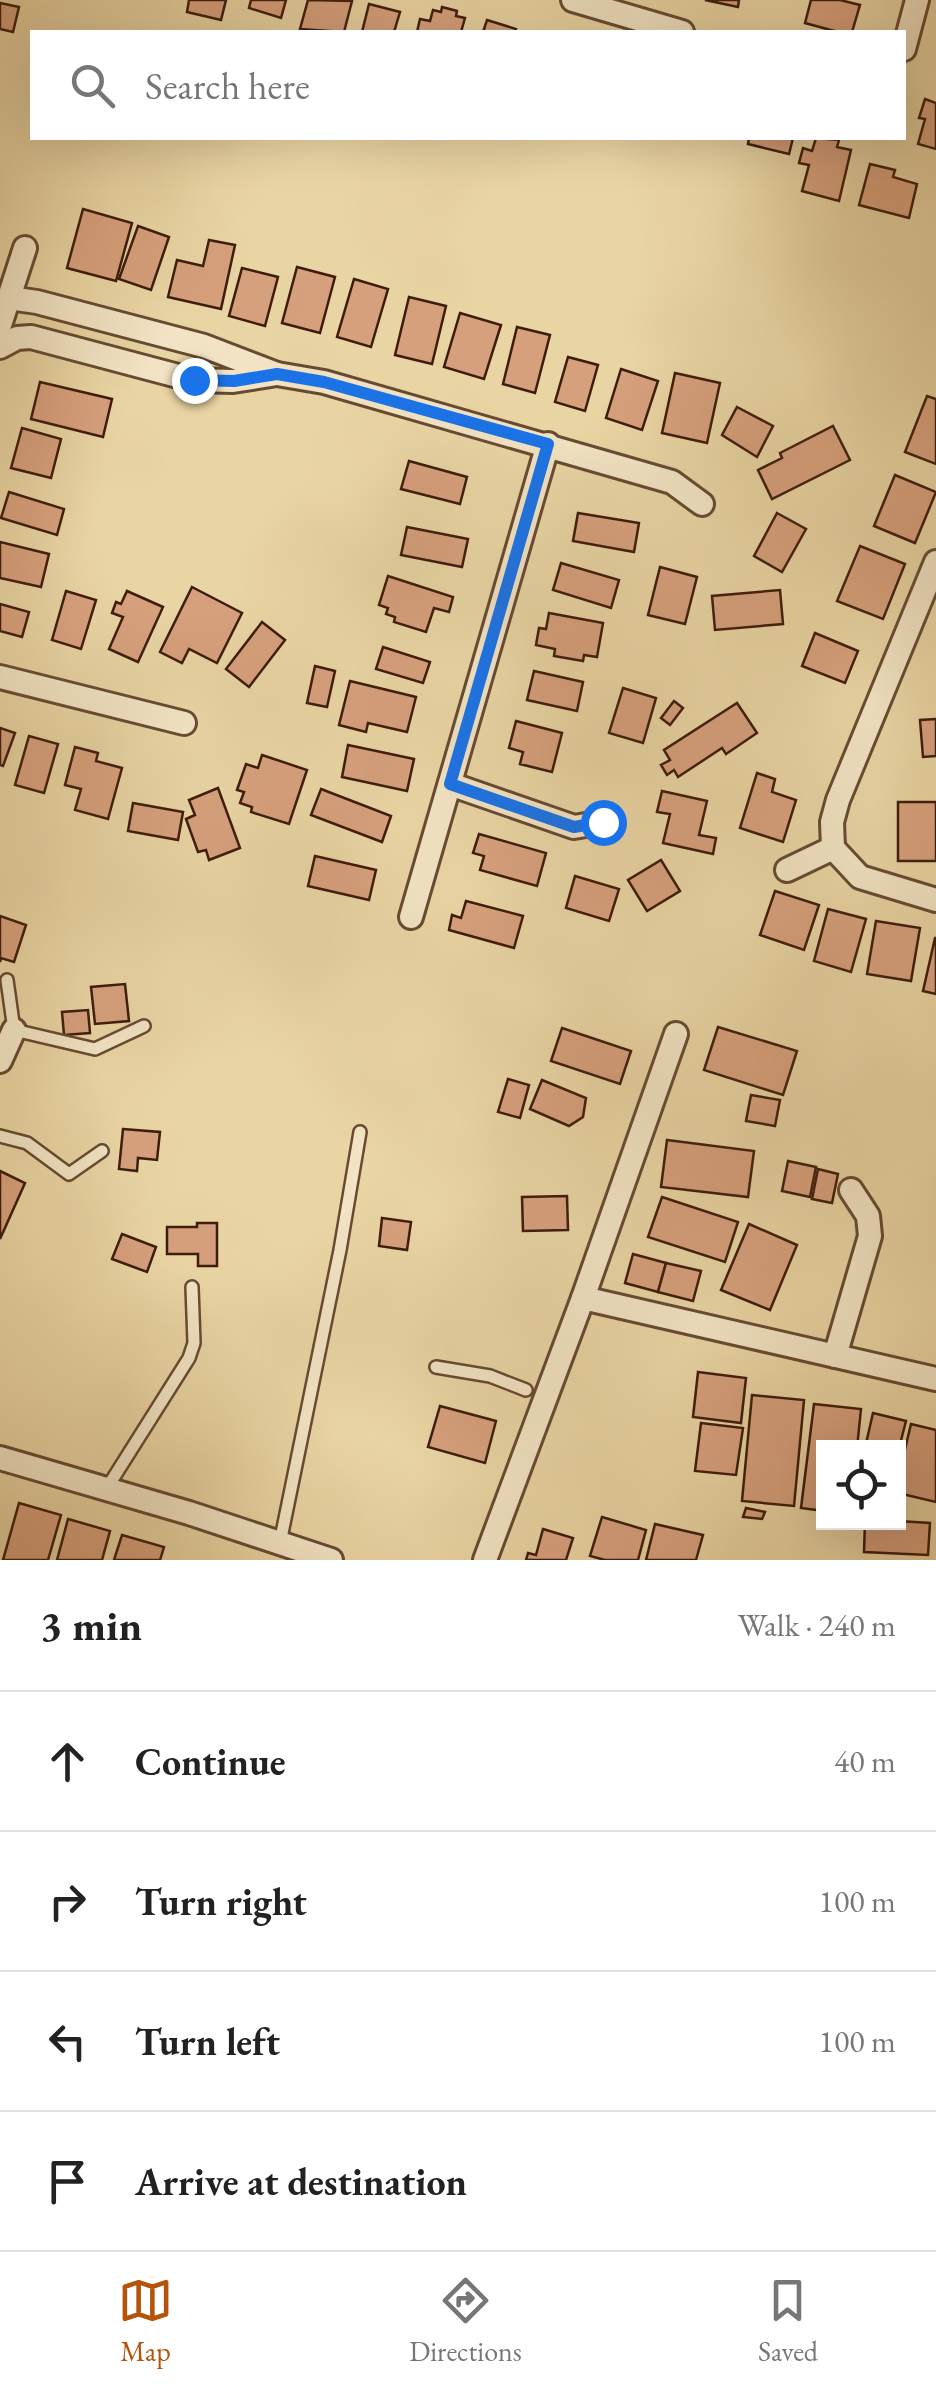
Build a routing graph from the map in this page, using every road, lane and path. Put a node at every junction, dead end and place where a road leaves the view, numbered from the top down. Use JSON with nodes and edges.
{"nodes":[{"id":1,"x":573,"y":0,"type":"edge"},
{"id":2,"x":917,"y":0,"type":"edge"},
{"id":3,"x":675,"y":30,"type":"edge"},
{"id":4,"x":906,"y":41,"type":"edge"},
{"id":5,"x":25,"y":248,"type":"dead end"},
{"id":6,"x":10,"y":298,"type":"junction"},
{"id":7,"x":0,"y":325,"type":"edge"},
{"id":8,"x":0,"y":346,"type":"edge"},
{"id":9,"x":277,"y":374,"type":"junction"},
{"id":10,"x":548,"y":444,"type":"junction"},
{"id":11,"x":702,"y":504,"type":"dead end"},
{"id":12,"x":936,"y":562,"type":"edge"},
{"id":13,"x":0,"y":677,"type":"edge"},
{"id":14,"x":184,"y":723,"type":"dead end"},
{"id":15,"x":450,"y":784,"type":"junction"},
{"id":16,"x":603,"y":822,"type":"dead end"},
{"id":17,"x":833,"y":848,"type":"junction"},
{"id":18,"x":788,"y":870,"type":"dead end"},
{"id":19,"x":936,"y":900,"type":"edge"},
{"id":20,"x":411,"y":918,"type":"dead end"},
{"id":21,"x":6,"y":980,"type":"dead end"},
{"id":22,"x":144,"y":1026,"type":"dead end"},
{"id":23,"x":14,"y":1030,"type":"junction"},
{"id":24,"x":676,"y":1034,"type":"dead end"},
{"id":25,"x":0,"y":1061,"type":"edge"},
{"id":26,"x":360,"y":1132,"type":"dead end"},
{"id":27,"x":0,"y":1136,"type":"edge"},
{"id":28,"x":102,"y":1152,"type":"dead end"},
{"id":29,"x":851,"y":1190,"type":"dead end"},
{"id":30,"x":192,"y":1287,"type":"dead end"},
{"id":31,"x":583,"y":1298,"type":"junction"},
{"id":32,"x":835,"y":1356,"type":"junction"},
{"id":33,"x":436,"y":1367,"type":"dead end"},
{"id":34,"x":936,"y":1379,"type":"edge"},
{"id":35,"x":526,"y":1390,"type":"dead end"},
{"id":36,"x":0,"y":1458,"type":"edge"},
{"id":37,"x":106,"y":1489,"type":"junction"},
{"id":38,"x":280,"y":1543,"type":"junction"},
{"id":39,"x":331,"y":1560,"type":"edge"},
{"id":40,"x":485,"y":1560,"type":"edge"}],
"edges":[{"from":1,"to":3,"type":"street"},
{"from":2,"to":4,"type":"street"},
{"from":5,"to":6,"type":"street"},
{"from":6,"to":7,"type":"street"},
{"from":6,"to":9,"type":"street"},
{"from":8,"to":9,"type":"street"},
{"from":9,"to":10,"type":"street"},
{"from":10,"to":11,"type":"street"},
{"from":10,"to":15,"type":"street"},
{"from":12,"to":17,"type":"street"},
{"from":13,"to":14,"type":"street"},
{"from":15,"to":16,"type":"street"},
{"from":15,"to":20,"type":"street"},
{"from":17,"to":18,"type":"street"},
{"from":17,"to":19,"type":"street"},
{"from":21,"to":23,"type":"lane"},
{"from":22,"to":23,"type":"lane"},
{"from":23,"to":25,"type":"street"},
{"from":24,"to":31,"type":"street"},
{"from":26,"to":38,"type":"lane"},
{"from":27,"to":28,"type":"lane"},
{"from":29,"to":32,"type":"street"},
{"from":30,"to":37,"type":"lane"},
{"from":31,"to":32,"type":"street"},
{"from":31,"to":40,"type":"street"},
{"from":32,"to":34,"type":"street"},
{"from":33,"to":35,"type":"lane"},
{"from":36,"to":37,"type":"street"},
{"from":37,"to":38,"type":"street"},
{"from":38,"to":39,"type":"street"}]}
